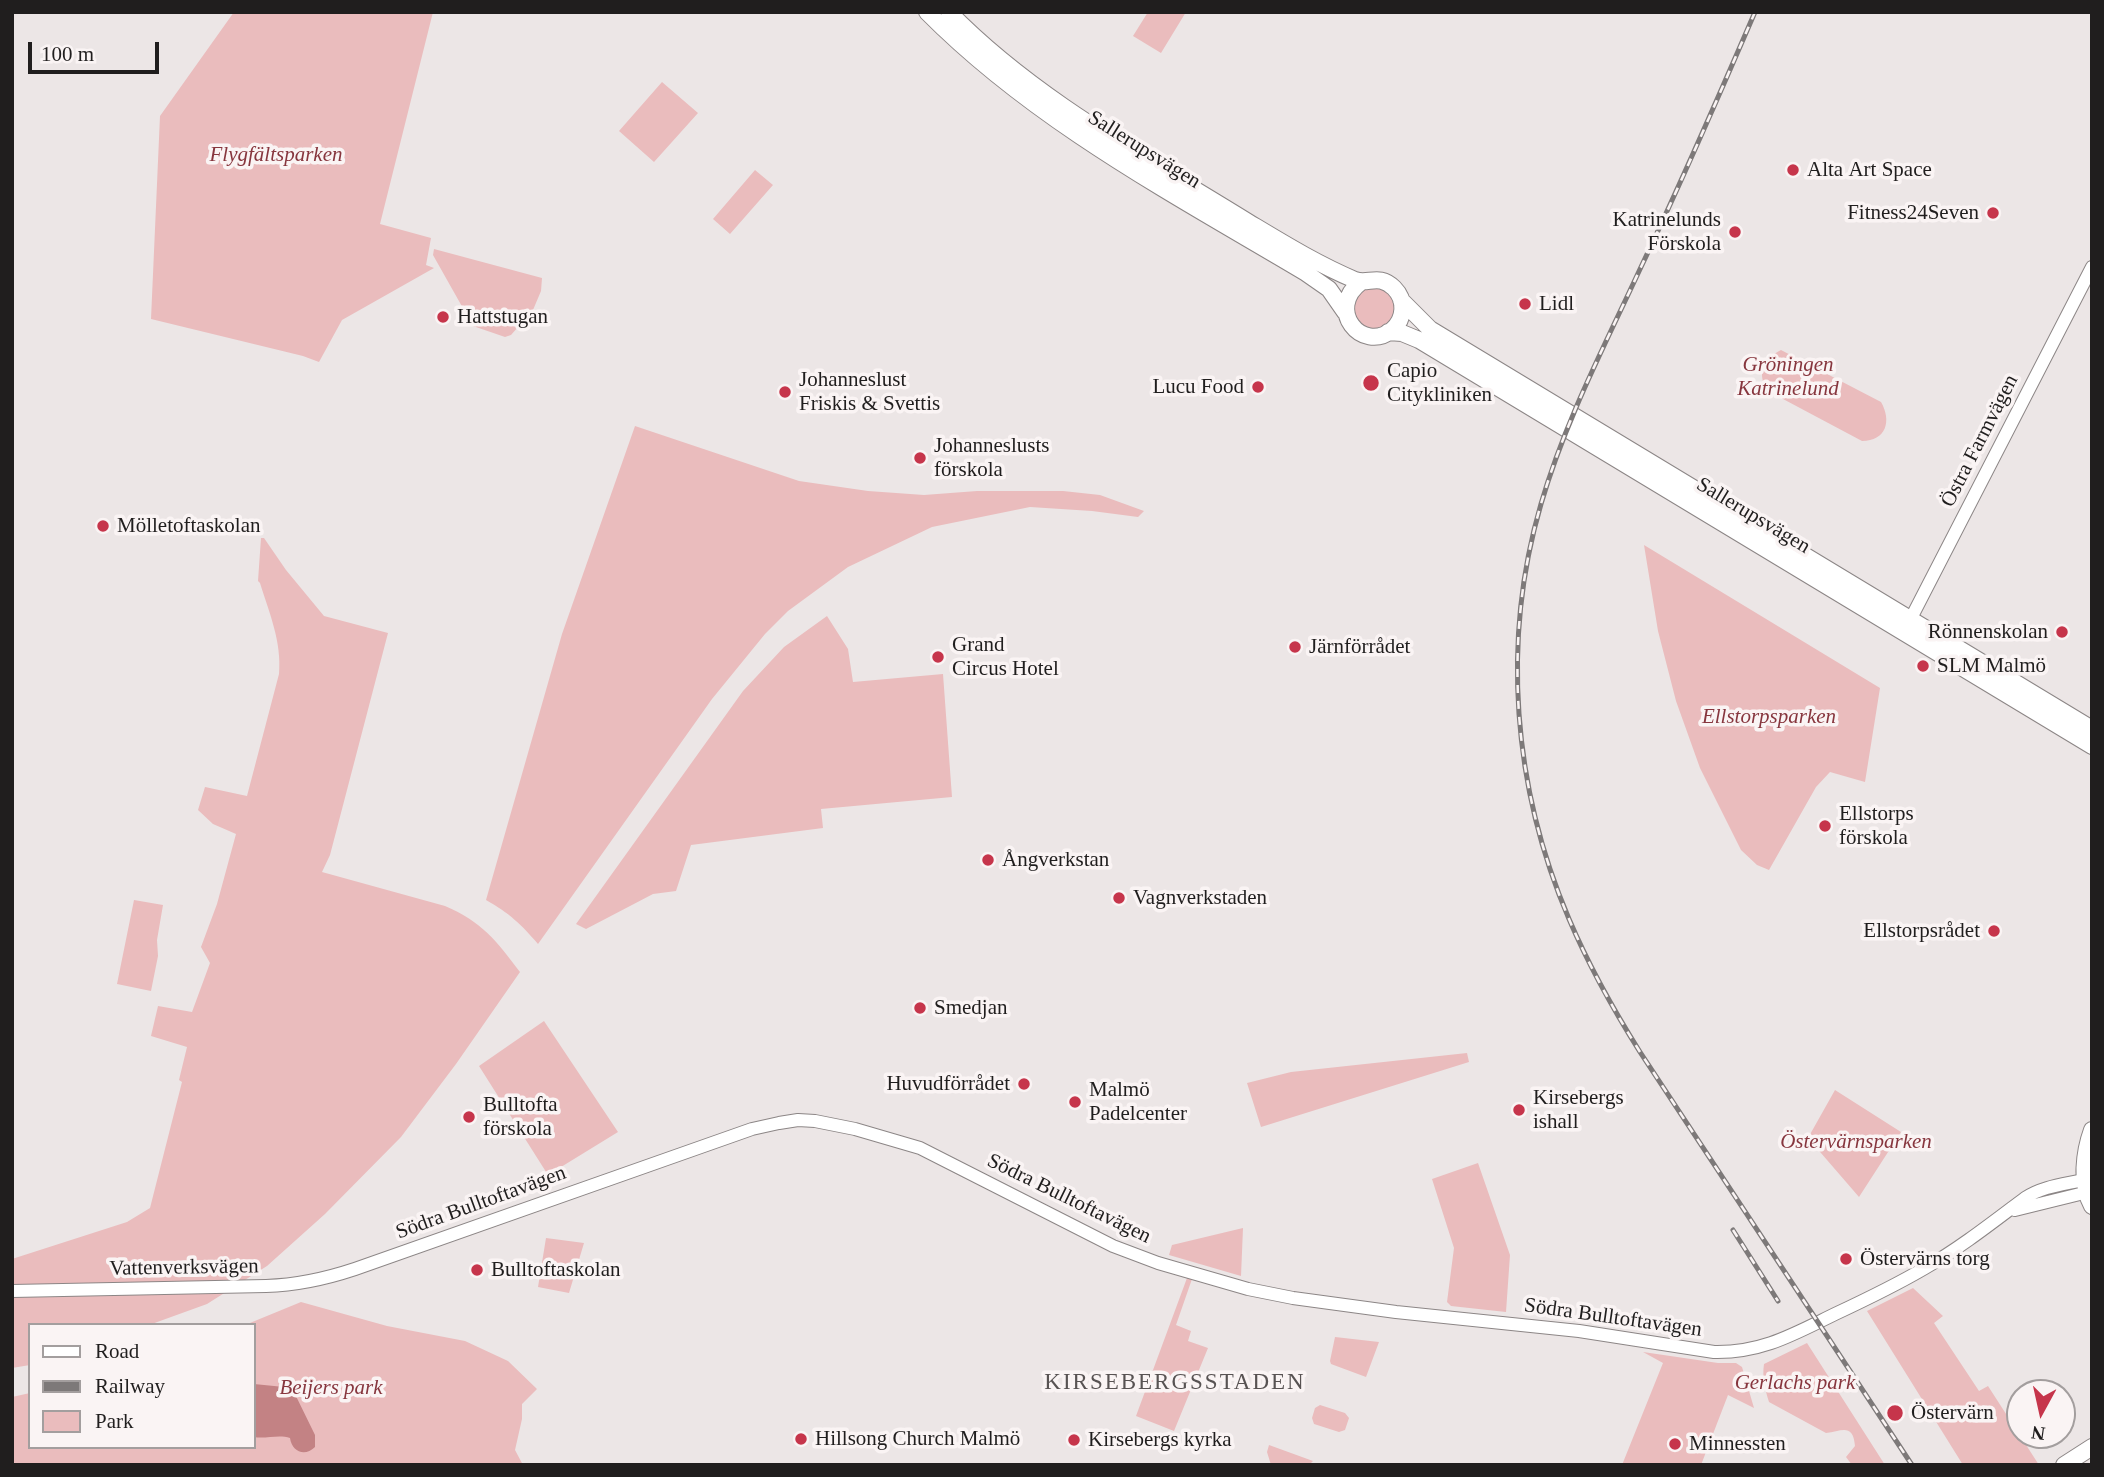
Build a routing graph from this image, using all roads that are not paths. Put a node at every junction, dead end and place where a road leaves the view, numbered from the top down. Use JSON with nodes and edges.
{"nodes":[{"id":1,"x":927,"y":12,"type":"edge"},
{"id":2,"x":949,"y":12,"type":"edge"},
{"id":3,"x":2092,"y":267,"type":"edge"},
{"id":4,"x":1360,"y":282,"type":"junction"},
{"id":5,"x":1401,"y":300,"type":"junction"},
{"id":6,"x":1345,"y":312,"type":"junction"},
{"id":7,"x":1388,"y":332,"type":"junction"},
{"id":8,"x":1907,"y":626,"type":"junction"},
{"id":9,"x":2092,"y":729,"type":"edge"},
{"id":10,"x":2092,"y":746,"type":"edge"},
{"id":11,"x":2092,"y":1130,"type":"edge"},
{"id":12,"x":2090,"y":1189,"type":"edge"},
{"id":13,"x":355,"y":1269,"type":"joint"},
{"id":14,"x":12,"y":1291,"type":"edge"},
{"id":15,"x":2092,"y":1447,"type":"edge"},
{"id":16,"x":2064,"y":1465,"type":"edge"}],
"edges":[{"from":1,"to":6,"type":"main road","name":"Sallerupsvägen"},
{"from":2,"to":4,"type":"main road","name":"Sallerupsvägen"},
{"from":3,"to":8,"type":"street","name":"Östra Farmvägen"},
{"from":4,"to":5,"type":"main road","name":"Sallerupsvägen"},
{"from":4,"to":6,"type":"main road"},
{"from":5,"to":7,"type":"main road"},
{"from":5,"to":8,"type":"main road","name":"Sallerupsvägen"},
{"from":6,"to":7,"type":"main road","name":"Sallerupsvägen"},
{"from":7,"to":8,"type":"main road","name":"Sallerupsvägen"},
{"from":8,"to":9,"type":"main road","name":"Sallerupsvägen"},
{"from":8,"to":10,"type":"main road","name":"Sallerupsvägen"},
{"from":11,"to":12,"type":"main road"},
{"from":12,"to":13,"type":"street","name":"Södra Bulltoftavägen"},
{"from":13,"to":14,"type":"street","name":"Vattenverksvägen"},
{"from":15,"to":16,"type":"main road"}]}
